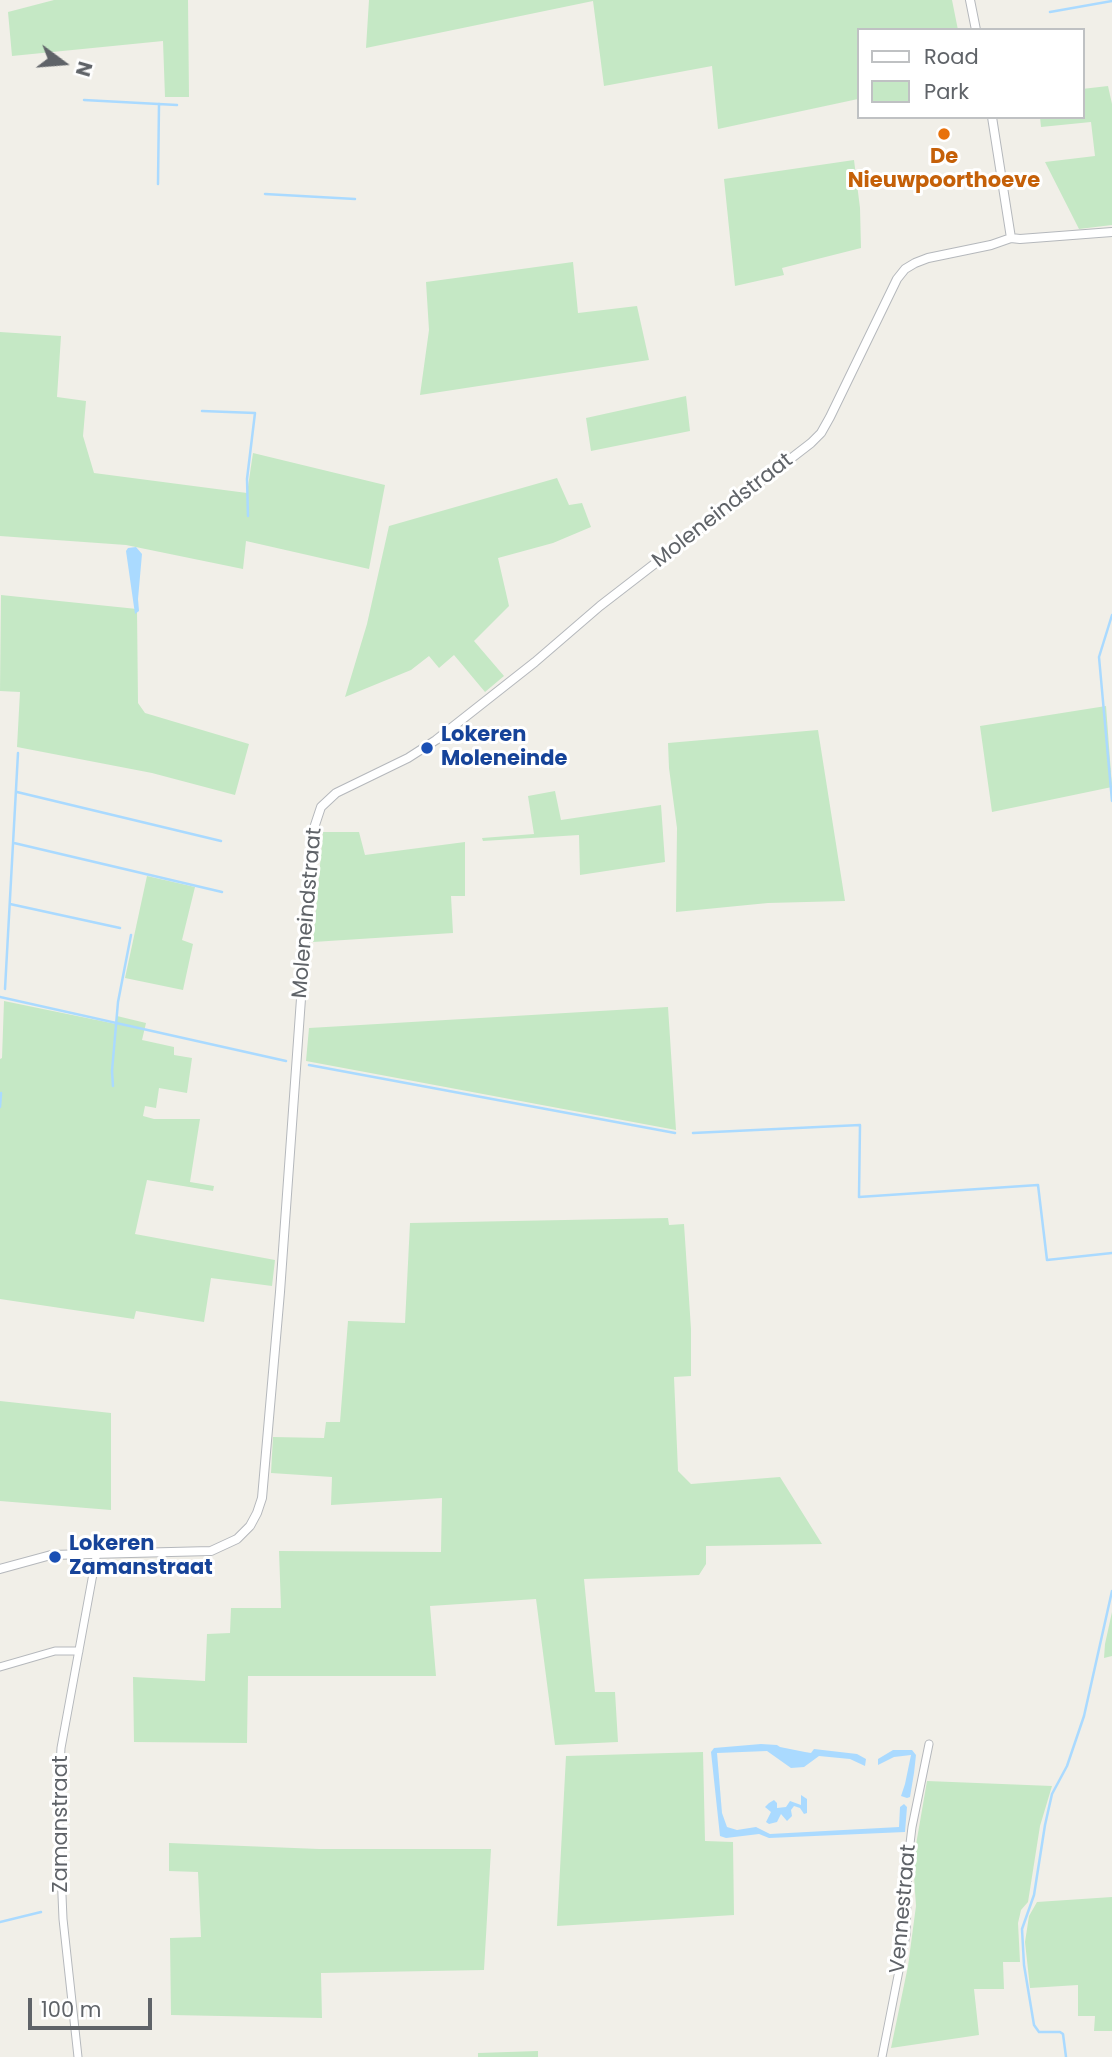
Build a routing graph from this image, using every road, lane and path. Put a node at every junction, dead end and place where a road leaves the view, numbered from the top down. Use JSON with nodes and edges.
{"nodes":[{"id":1,"x":970,"y":0,"type":"edge"},
{"id":2,"x":976,"y":28,"type":"edge"},
{"id":3,"x":992,"y":119,"type":"edge"},
{"id":4,"x":1112,"y":232,"type":"edge"},
{"id":5,"x":1011,"y":238,"type":"junction"},
{"id":6,"x":97,"y":1552,"type":"junction"},
{"id":7,"x":0,"y":1569,"type":"edge"},
{"id":8,"x":79,"y":1651,"type":"junction"},
{"id":9,"x":0,"y":1667,"type":"edge"},
{"id":10,"x":929,"y":1744,"type":"dead end"},
{"id":11,"x":78,"y":2057,"type":"edge"},
{"id":12,"x":882,"y":2057,"type":"edge"}],
"edges":[{"from":1,"to":2,"type":"street"},
{"from":3,"to":5,"type":"street"},
{"from":4,"to":5,"type":"street","name":"Moleneindstraat"},
{"from":5,"to":6,"type":"street","name":"Moleneindstraat"},
{"from":6,"to":7,"type":"street","name":"Moleneindstraat"},
{"from":6,"to":8,"type":"street","name":"Zamanstraat"},
{"from":8,"to":9,"type":"street"},
{"from":8,"to":11,"type":"street","name":"Zamanstraat"},
{"from":10,"to":12,"type":"street","name":"Vennestraat"}]}
